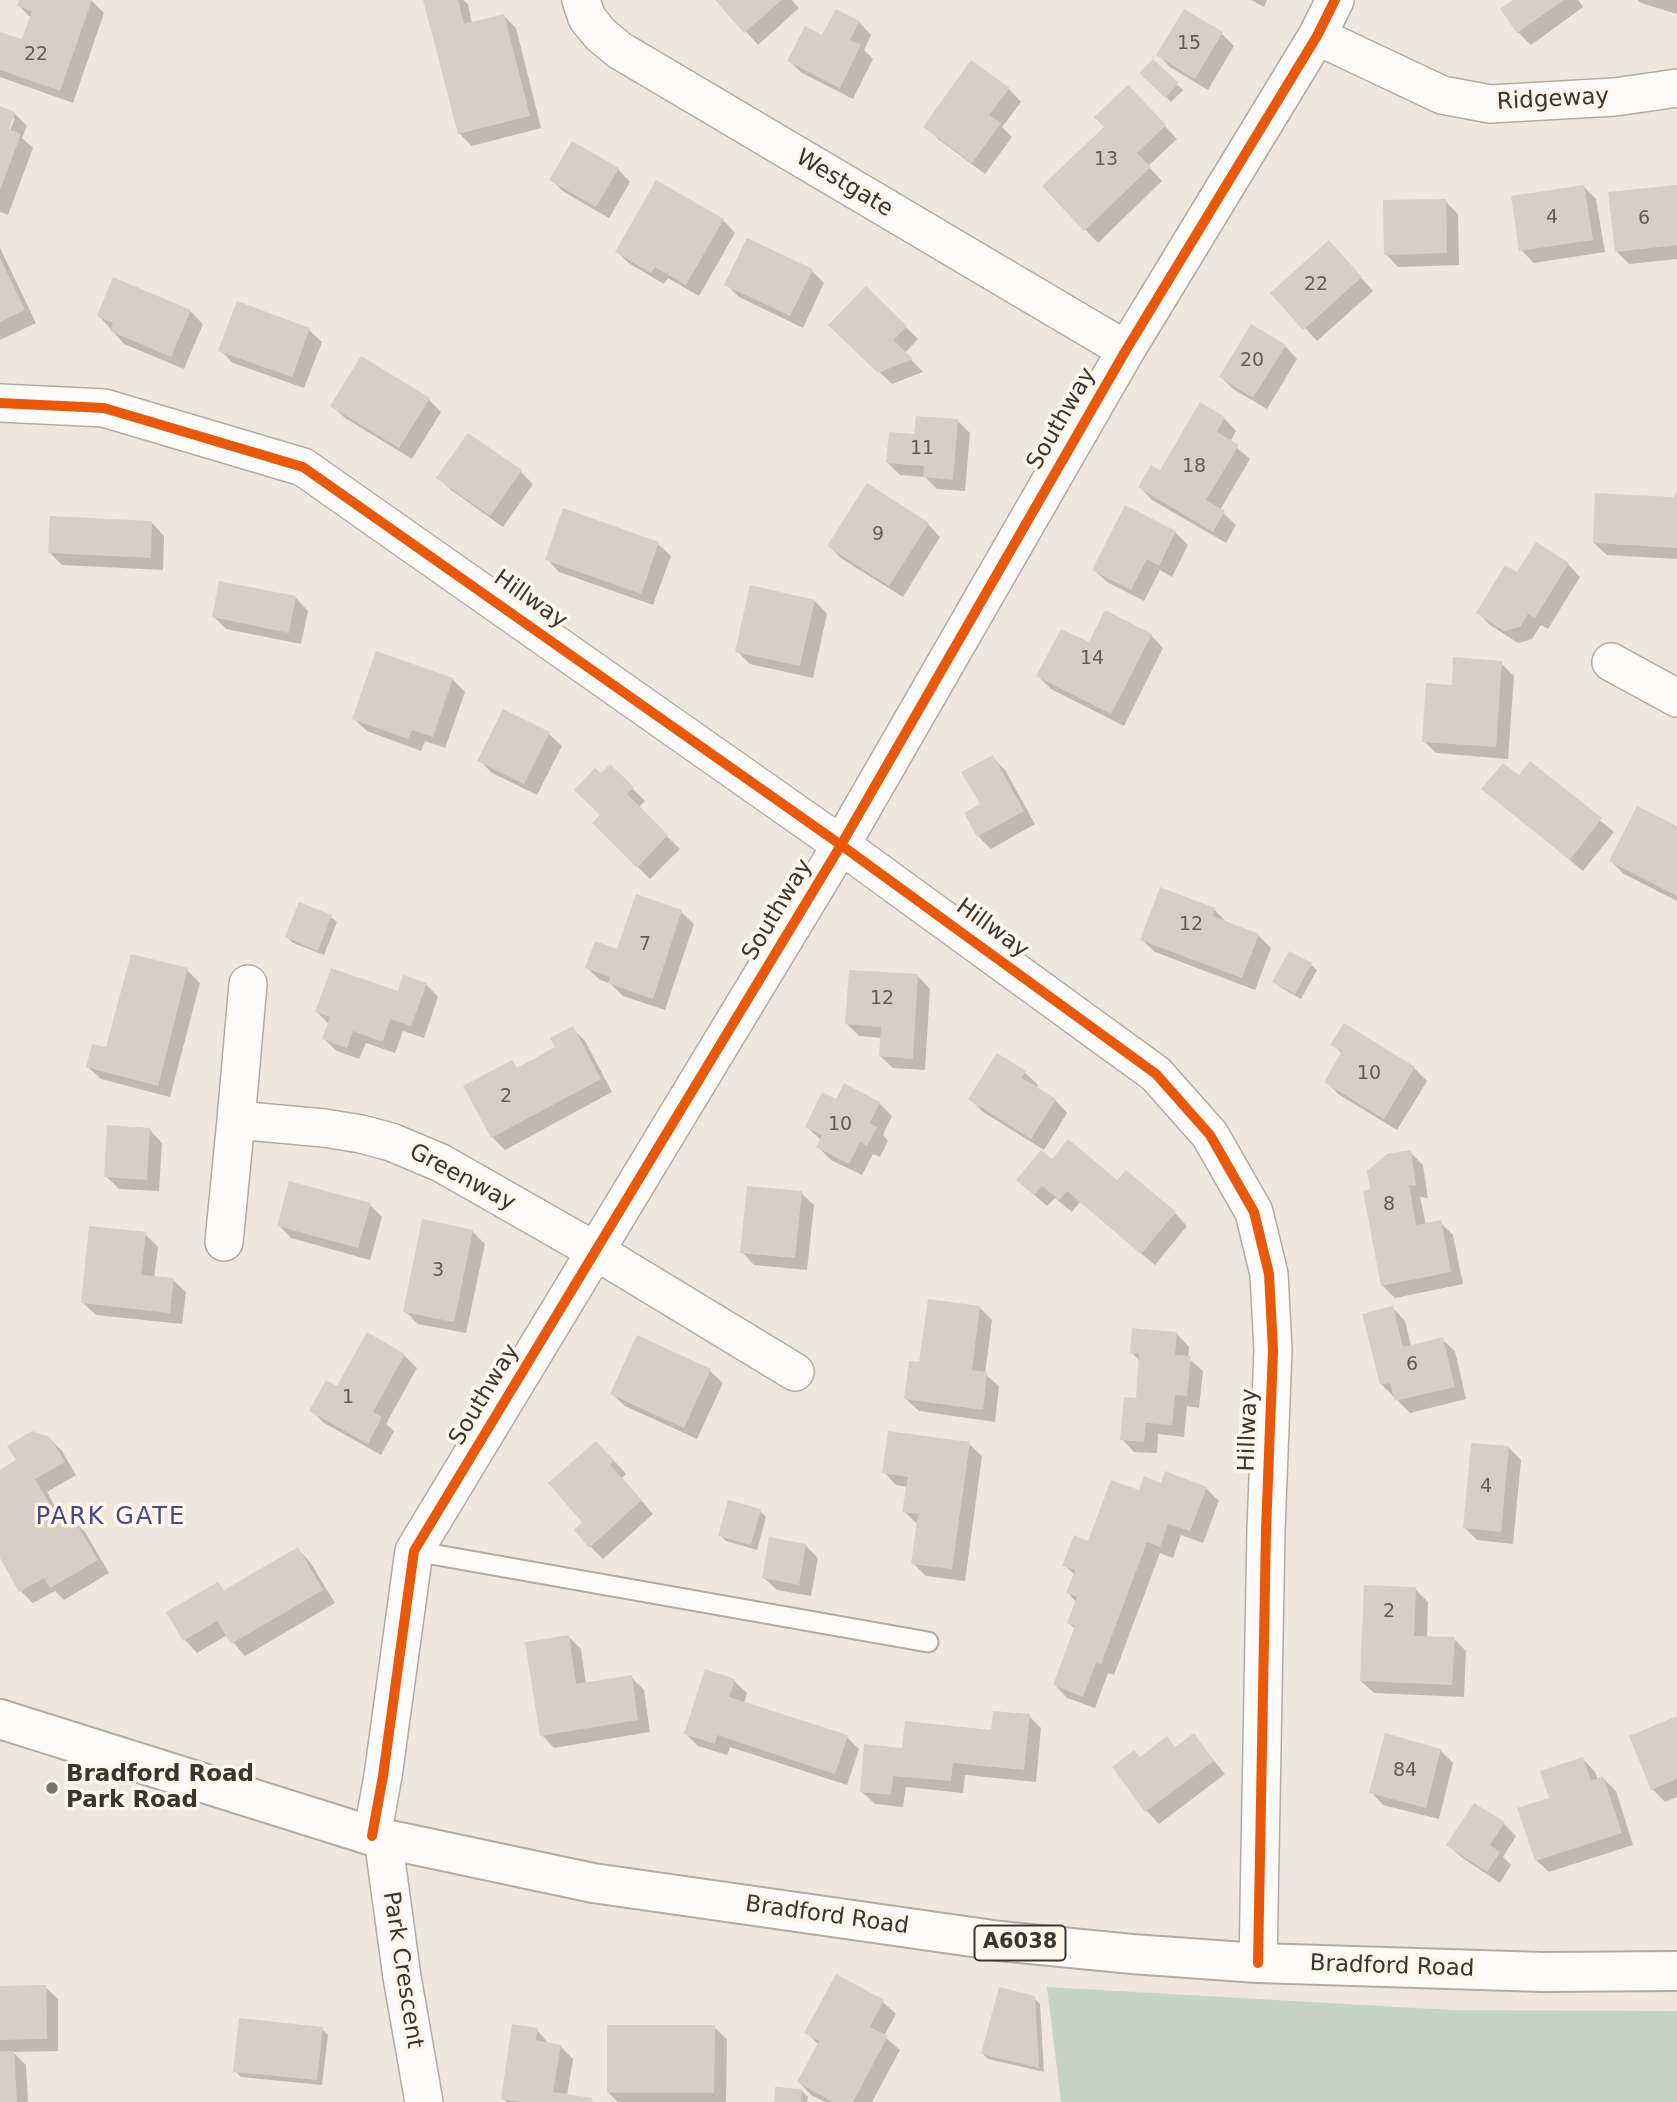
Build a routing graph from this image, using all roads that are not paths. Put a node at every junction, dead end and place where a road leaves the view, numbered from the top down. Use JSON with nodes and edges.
{"nodes":[{"id":1,"x":580,"y":0,"type":"edge"},
{"id":2,"x":1335,"y":0,"type":"edge"},
{"id":3,"x":1317,"y":36,"type":"junction"},
{"id":4,"x":1677,"y":88,"type":"edge"},
{"id":5,"x":1126,"y":350,"type":"junction"},
{"id":6,"x":0,"y":403,"type":"edge"},
{"id":7,"x":1611,"y":662,"type":"dead end"},
{"id":8,"x":1677,"y":698,"type":"edge"},
{"id":9,"x":841,"y":845,"type":"junction"},
{"id":10,"x":248,"y":984,"type":"dead end"},
{"id":11,"x":236,"y":1121,"type":"junction"},
{"id":12,"x":224,"y":1242,"type":"dead end"},
{"id":13,"x":597,"y":1252,"type":"junction"},
{"id":14,"x":795,"y":1372,"type":"dead end"},
{"id":15,"x":414,"y":1551,"type":"junction"},
{"id":16,"x":928,"y":1642,"type":"dead end"},
{"id":17,"x":0,"y":1719,"type":"edge"},
{"id":18,"x":377,"y":1837,"type":"junction"},
{"id":19,"x":1258,"y":1963,"type":"junction"},
{"id":20,"x":1677,"y":1971,"type":"edge"},
{"id":21,"x":424,"y":2102,"type":"edge"}],
"edges":[{"from":1,"to":5,"type":"street","name":"Westgate"},
{"from":2,"to":3,"type":"street","name":"Southway"},
{"from":3,"to":4,"type":"street","name":"Ridgeway"},
{"from":3,"to":5,"type":"street","name":"Southway"},
{"from":5,"to":9,"type":"street","name":"Southway"},
{"from":6,"to":9,"type":"street","name":"Hillway"},
{"from":7,"to":8,"type":"street"},
{"from":9,"to":13,"type":"street","name":"Southway"},
{"from":9,"to":19,"type":"street","name":"Hillway"},
{"from":10,"to":11,"type":"street"},
{"from":11,"to":12,"type":"street"},
{"from":11,"to":13,"type":"street","name":"Greenway"},
{"from":13,"to":14,"type":"street"},
{"from":13,"to":15,"type":"street","name":"Southway"},
{"from":15,"to":16,"type":"lane"},
{"from":15,"to":18,"type":"street","name":"Southway"},
{"from":17,"to":18,"type":"main road","name":"Bradford Road","number":"A6038"},
{"from":18,"to":19,"type":"main road","name":"Bradford Road","number":"A6038"},
{"from":18,"to":21,"type":"street","name":"Park Crescent"},
{"from":19,"to":20,"type":"main road","name":"Bradford Road","number":"A6038"}]}
